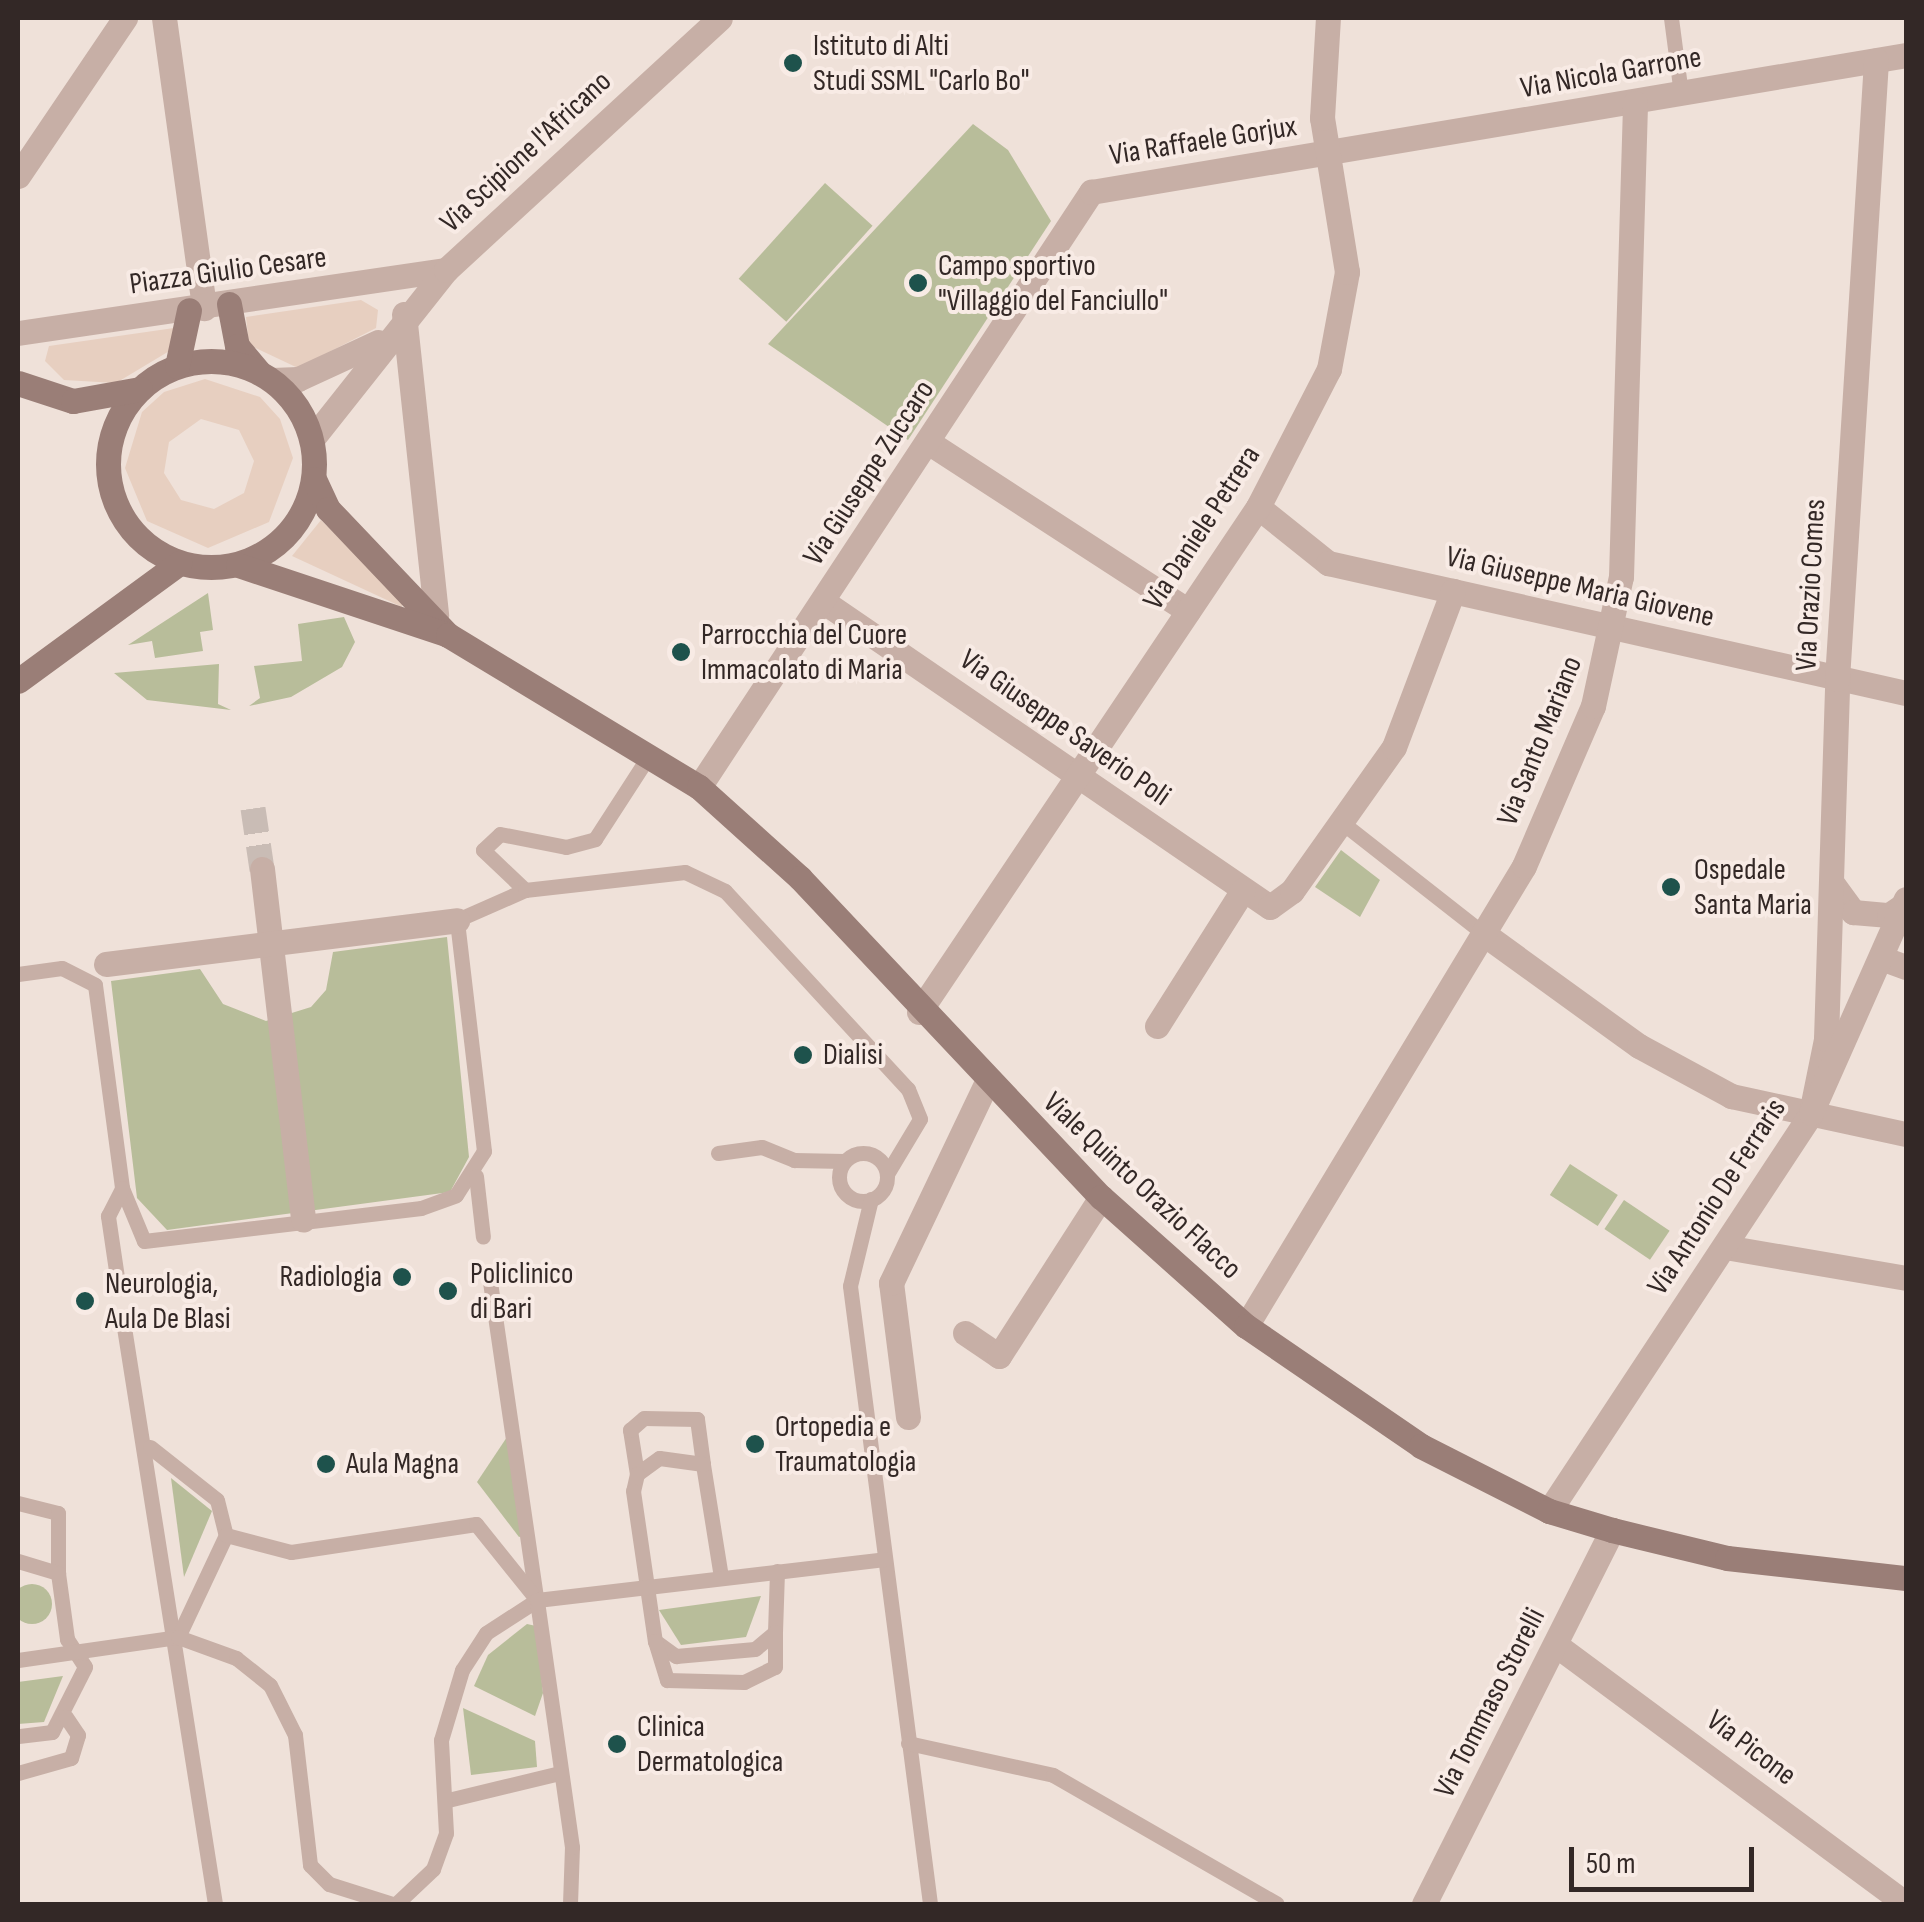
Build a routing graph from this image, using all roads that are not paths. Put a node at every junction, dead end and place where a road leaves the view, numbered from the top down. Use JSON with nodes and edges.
{"nodes":[{"id":1,"x":126,"y":18,"type":"edge"},
{"id":2,"x":164,"y":18,"type":"edge"},
{"id":3,"x":720,"y":18,"type":"edge"},
{"id":4,"x":1328,"y":18,"type":"edge"},
{"id":5,"x":1671,"y":18,"type":"edge"},
{"id":6,"x":1906,"y":55,"type":"edge"},
{"id":7,"x":1876,"y":60,"type":"junction"},
{"id":8,"x":1681,"y":94,"type":"junction"},
{"id":9,"x":1635,"y":103,"type":"junction"},
{"id":10,"x":1326,"y":153,"type":"junction"},
{"id":11,"x":18,"y":176,"type":"edge"},
{"id":12,"x":1090,"y":192,"type":"joint"},
{"id":13,"x":446,"y":270,"type":"junction"},
{"id":14,"x":207,"y":307,"type":"junction"},
{"id":15,"x":404,"y":314,"type":"junction"},
{"id":16,"x":18,"y":332,"type":"edge"},
{"id":17,"x":382,"y":340,"type":"junction"},
{"id":18,"x":177,"y":366,"type":"junction"},
{"id":19,"x":265,"y":376,"type":"junction"},
{"id":20,"x":18,"y":383,"type":"edge"},
{"id":21,"x":140,"y":389,"type":"junction"},
{"id":22,"x":312,"y":439,"type":"junction"},
{"id":23,"x":928,"y":442,"type":"junction"},
{"id":24,"x":314,"y":479,"type":"junction"},
{"id":25,"x":1258,"y":507,"type":"junction"},
{"id":26,"x":179,"y":563,"type":"junction"},
{"id":27,"x":238,"y":565,"type":"junction"},
{"id":28,"x":1453,"y":591,"type":"junction"},
{"id":29,"x":824,"y":602,"type":"junction"},
{"id":30,"x":1188,"y":611,"type":"junction"},
{"id":31,"x":442,"y":625,"type":"junction"},
{"id":32,"x":1617,"y":627,"type":"junction"},
{"id":33,"x":1837,"y":678,"type":"junction"},
{"id":34,"x":18,"y":681,"type":"edge"},
{"id":35,"x":1906,"y":693,"type":"edge"},
{"id":36,"x":650,"y":754,"type":"junction"},
{"id":37,"x":1076,"y":778,"type":"junction"},
{"id":38,"x":699,"y":788,"type":"junction"},
{"id":39,"x":1340,"y":821,"type":"junction"},
{"id":40,"x":262,"y":869,"type":"tunnel mouth"},
{"id":41,"x":1832,"y":883,"type":"junction"},
{"id":42,"x":525,"y":890,"type":"junction"},
{"id":43,"x":1243,"y":890,"type":"junction"},
{"id":44,"x":1905,"y":902,"type":"edge"},
{"id":45,"x":457,"y":920,"type":"junction"},
{"id":46,"x":1484,"y":934,"type":"junction"},
{"id":47,"x":271,"y":943,"type":"junction"},
{"id":48,"x":1882,"y":958,"type":"junction"},
{"id":49,"x":106,"y":964,"type":"joint"},
{"id":50,"x":1906,"y":967,"type":"edge"},
{"id":51,"x":62,"y":968,"type":"junction"},
{"id":52,"x":18,"y":974,"type":"edge"},
{"id":53,"x":919,"y":1012,"type":"junction"},
{"id":54,"x":1157,"y":1026,"type":"dead end"},
{"id":55,"x":986,"y":1084,"type":"junction"},
{"id":56,"x":1812,"y":1112,"type":"junction"},
{"id":57,"x":1906,"y":1134,"type":"edge"},
{"id":58,"x":718,"y":1154,"type":"dead end"},
{"id":59,"x":844,"y":1161,"type":"junction"},
{"id":60,"x":886,"y":1174,"type":"junction"},
{"id":61,"x":476,"y":1176,"type":"junction"},
{"id":62,"x":122,"y":1188,"type":"junction"},
{"id":63,"x":1101,"y":1197,"type":"junction"},
{"id":64,"x":871,"y":1199,"type":"junction"},
{"id":65,"x":303,"y":1220,"type":"junction"},
{"id":66,"x":484,"y":1237,"type":"dead end"},
{"id":67,"x":1726,"y":1247,"type":"junction"},
{"id":68,"x":490,"y":1275,"type":"dead end"},
{"id":69,"x":1906,"y":1278,"type":"edge"},
{"id":70,"x":118,"y":1284,"type":"dead end"},
{"id":71,"x":123,"y":1321,"type":"dead end"},
{"id":72,"x":1246,"y":1326,"type":"junction"},
{"id":73,"x":964,"y":1333,"type":"dead end"},
{"id":74,"x":908,"y":1417,"type":"dead end"},
{"id":75,"x":150,"y":1447,"type":"junction"},
{"id":76,"x":703,"y":1464,"type":"junction"},
{"id":77,"x":636,"y":1474,"type":"junction"},
{"id":78,"x":18,"y":1503,"type":"edge"},
{"id":79,"x":1549,"y":1511,"type":"junction"},
{"id":80,"x":1612,"y":1530,"type":"junction"},
{"id":81,"x":226,"y":1535,"type":"junction"},
{"id":82,"x":885,"y":1559,"type":"junction"},
{"id":83,"x":18,"y":1562,"type":"edge"},
{"id":84,"x":777,"y":1571,"type":"junction"},
{"id":85,"x":58,"y":1573,"type":"junction"},
{"id":86,"x":721,"y":1577,"type":"junction"},
{"id":87,"x":1906,"y":1578,"type":"edge"},
{"id":88,"x":644,"y":1585,"type":"junction"},
{"id":89,"x":537,"y":1600,"type":"junction"},
{"id":90,"x":775,"y":1632,"type":"junction"},
{"id":91,"x":178,"y":1637,"type":"junction"},
{"id":92,"x":655,"y":1641,"type":"junction"},
{"id":93,"x":1556,"y":1645,"type":"junction"},
{"id":94,"x":74,"y":1653,"type":"junction"},
{"id":95,"x":18,"y":1660,"type":"edge"},
{"id":96,"x":66,"y":1716,"type":"junction"},
{"id":97,"x":18,"y":1736,"type":"edge"},
{"id":98,"x":908,"y":1744,"type":"junction"},
{"id":99,"x":18,"y":1773,"type":"edge"},
{"id":100,"x":560,"y":1773,"type":"junction"},
{"id":101,"x":448,"y":1800,"type":"junction"},
{"id":102,"x":215,"y":1904,"type":"edge"},
{"id":103,"x":395,"y":1904,"type":"edge"},
{"id":104,"x":570,"y":1904,"type":"edge"},
{"id":105,"x":930,"y":1904,"type":"edge"},
{"id":106,"x":1278,"y":1904,"type":"edge"},
{"id":107,"x":1424,"y":1904,"type":"edge"},
{"id":108,"x":1906,"y":1904,"type":"edge"}],
"edges":[{"from":1,"to":11,"type":"street"},
{"from":2,"to":14,"type":"street"},
{"from":3,"to":13,"type":"street","name":"Via Scipione l'Africano"},
{"from":4,"to":10,"type":"street","name":"Via Daniele Petrera"},
{"from":5,"to":8,"type":"lane"},
{"from":6,"to":7,"type":"street","name":"Via Nicola Garrone"},
{"from":7,"to":8,"type":"street","name":"Via Nicola Garrone"},
{"from":7,"to":33,"type":"street","name":"Via Orazio Comes"},
{"from":8,"to":9,"type":"street","name":"Via Nicola Garrone"},
{"from":9,"to":10,"type":"street","name":"Via Nicola Garrone"},
{"from":9,"to":32,"type":"street","name":"Via Santo Mariano"},
{"from":10,"to":12,"type":"street","name":"Via Raffaele Gorjux"},
{"from":10,"to":25,"type":"street","name":"Via Daniele Petrera"},
{"from":12,"to":23,"type":"street","name":"Via Giuseppe Zuccaro"},
{"from":13,"to":14,"type":"street","name":"Piazza Giulio Cesare"},
{"from":13,"to":15,"type":"street","name":"Via Scipione l'Africano"},
{"from":14,"to":16,"type":"street","name":"Piazza Giulio Cesare"},
{"from":14,"to":18,"type":"street"},
{"from":14,"to":19,"type":"street"},
{"from":15,"to":17,"type":"street","name":"Via Scipione l'Africano"},
{"from":15,"to":31,"type":"street"},
{"from":17,"to":19,"type":"street","name":"Via Scipione l'Africano"},
{"from":17,"to":22,"type":"street","name":"Via Scipione l'Africano"},
{"from":18,"to":19,"type":"street"},
{"from":18,"to":21,"type":"street"},
{"from":19,"to":22,"type":"street"},
{"from":20,"to":21,"type":"street"},
{"from":21,"to":26,"type":"street"},
{"from":22,"to":24,"type":"street"},
{"from":23,"to":29,"type":"street","name":"Via Giuseppe Zuccaro"},
{"from":23,"to":30,"type":"street"},
{"from":24,"to":27,"type":"street"},
{"from":24,"to":31,"type":"street"},
{"from":25,"to":28,"type":"street","name":"Via Giuseppe Maria Giovene"},
{"from":25,"to":30,"type":"street","name":"Via Daniele Petrera"},
{"from":26,"to":27,"type":"street"},
{"from":26,"to":34,"type":"street"},
{"from":27,"to":31,"type":"street"},
{"from":28,"to":32,"type":"street","name":"Via Giuseppe Maria Giovene"},
{"from":28,"to":39,"type":"street"},
{"from":29,"to":37,"type":"street","name":"Via Giuseppe Saverio Poli"},
{"from":29,"to":38,"type":"street","name":"Via Giuseppe Zuccaro"},
{"from":30,"to":37,"type":"street","name":"Via Daniele Petrera"},
{"from":31,"to":36,"type":"street","name":"Viale Quinto Orazio Flacco"},
{"from":32,"to":33,"type":"street","name":"Via Giuseppe Maria Giovene"},
{"from":32,"to":46,"type":"street","name":"Via Santo Mariano"},
{"from":33,"to":35,"type":"street","name":"Via Giuseppe Maria Giovene"},
{"from":33,"to":41,"type":"street","name":"Via Orazio Comes"},
{"from":36,"to":38,"type":"street","name":"Viale Quinto Orazio Flacco"},
{"from":36,"to":42,"type":"lane"},
{"from":37,"to":43,"type":"street","name":"Via Giuseppe Saverio Poli"},
{"from":37,"to":53,"type":"street","name":"Via Daniele Petrera"},
{"from":38,"to":53,"type":"street","name":"Viale Quinto Orazio Flacco"},
{"from":39,"to":43,"type":"street","name":"Via Giuseppe Saverio Poli"},
{"from":39,"to":46,"type":"lane"},
{"from":40,"to":47,"type":"street"},
{"from":41,"to":44,"type":"street"},
{"from":41,"to":56,"type":"street","name":"Via Orazio Comes"},
{"from":42,"to":45,"type":"lane"},
{"from":42,"to":60,"type":"lane"},
{"from":43,"to":54,"type":"street"},
{"from":44,"to":48,"type":"street","name":"Via Antonio De Ferraris"},
{"from":45,"to":47,"type":"street"},
{"from":45,"to":61,"type":"lane"},
{"from":46,"to":56,"type":"street"},
{"from":46,"to":72,"type":"street","name":"Via Santo Mariano"},
{"from":47,"to":49,"type":"street"},
{"from":47,"to":65,"type":"street"},
{"from":48,"to":50,"type":"street"},
{"from":48,"to":56,"type":"street","name":"Via Antonio De Ferraris"},
{"from":49,"to":51,"type":"lane"},
{"from":51,"to":52,"type":"lane"},
{"from":51,"to":62,"type":"lane"},
{"from":53,"to":55,"type":"street","name":"Viale Quinto Orazio Flacco"},
{"from":55,"to":63,"type":"street","name":"Viale Quinto Orazio Flacco"},
{"from":55,"to":74,"type":"street"},
{"from":56,"to":57,"type":"street"},
{"from":56,"to":67,"type":"street","name":"Via Antonio De Ferraris"},
{"from":58,"to":59,"type":"lane"},
{"from":59,"to":60,"type":"lane"},
{"from":59,"to":64,"type":"lane"},
{"from":60,"to":64,"type":"lane"},
{"from":61,"to":65,"type":"lane"},
{"from":61,"to":66,"type":"lane"},
{"from":62,"to":65,"type":"lane"},
{"from":62,"to":70,"type":"lane"},
{"from":63,"to":72,"type":"street","name":"Viale Quinto Orazio Flacco"},
{"from":63,"to":73,"type":"street"},
{"from":64,"to":82,"type":"lane"},
{"from":67,"to":69,"type":"street"},
{"from":67,"to":79,"type":"street","name":"Via Antonio De Ferraris"},
{"from":68,"to":89,"type":"lane"},
{"from":71,"to":75,"type":"lane"},
{"from":72,"to":79,"type":"street","name":"Viale Quinto Orazio Flacco"},
{"from":75,"to":81,"type":"lane"},
{"from":75,"to":91,"type":"lane"},
{"from":76,"to":77,"type":"lane"},
{"from":76,"to":77,"type":"lane"},
{"from":76,"to":86,"type":"lane"},
{"from":77,"to":88,"type":"lane"},
{"from":78,"to":85,"type":"lane"},
{"from":79,"to":80,"type":"street","name":"Viale Quinto Orazio Flacco"},
{"from":80,"to":87,"type":"street","name":"Viale Quinto Orazio Flacco"},
{"from":80,"to":93,"type":"street","name":"Via Tommaso Storelli"},
{"from":81,"to":89,"type":"lane"},
{"from":81,"to":91,"type":"lane"},
{"from":82,"to":84,"type":"lane"},
{"from":82,"to":98,"type":"lane"},
{"from":83,"to":85,"type":"lane"},
{"from":84,"to":86,"type":"lane"},
{"from":84,"to":90,"type":"lane"},
{"from":85,"to":94,"type":"lane"},
{"from":86,"to":88,"type":"lane"},
{"from":88,"to":89,"type":"lane"},
{"from":88,"to":92,"type":"lane"},
{"from":89,"to":100,"type":"lane"},
{"from":89,"to":101,"type":"lane"},
{"from":90,"to":92,"type":"lane"},
{"from":90,"to":92,"type":"lane"},
{"from":91,"to":94,"type":"lane"},
{"from":91,"to":102,"type":"lane"},
{"from":91,"to":103,"type":"lane"},
{"from":93,"to":107,"type":"street","name":"Via Tommaso Storelli"},
{"from":93,"to":108,"type":"street","name":"Via Picone"},
{"from":94,"to":95,"type":"lane"},
{"from":94,"to":96,"type":"lane"},
{"from":96,"to":97,"type":"lane"},
{"from":96,"to":99,"type":"lane"},
{"from":98,"to":105,"type":"lane"},
{"from":98,"to":106,"type":"lane"},
{"from":100,"to":101,"type":"lane"},
{"from":100,"to":104,"type":"lane"},
{"from":101,"to":103,"type":"lane"}]}
